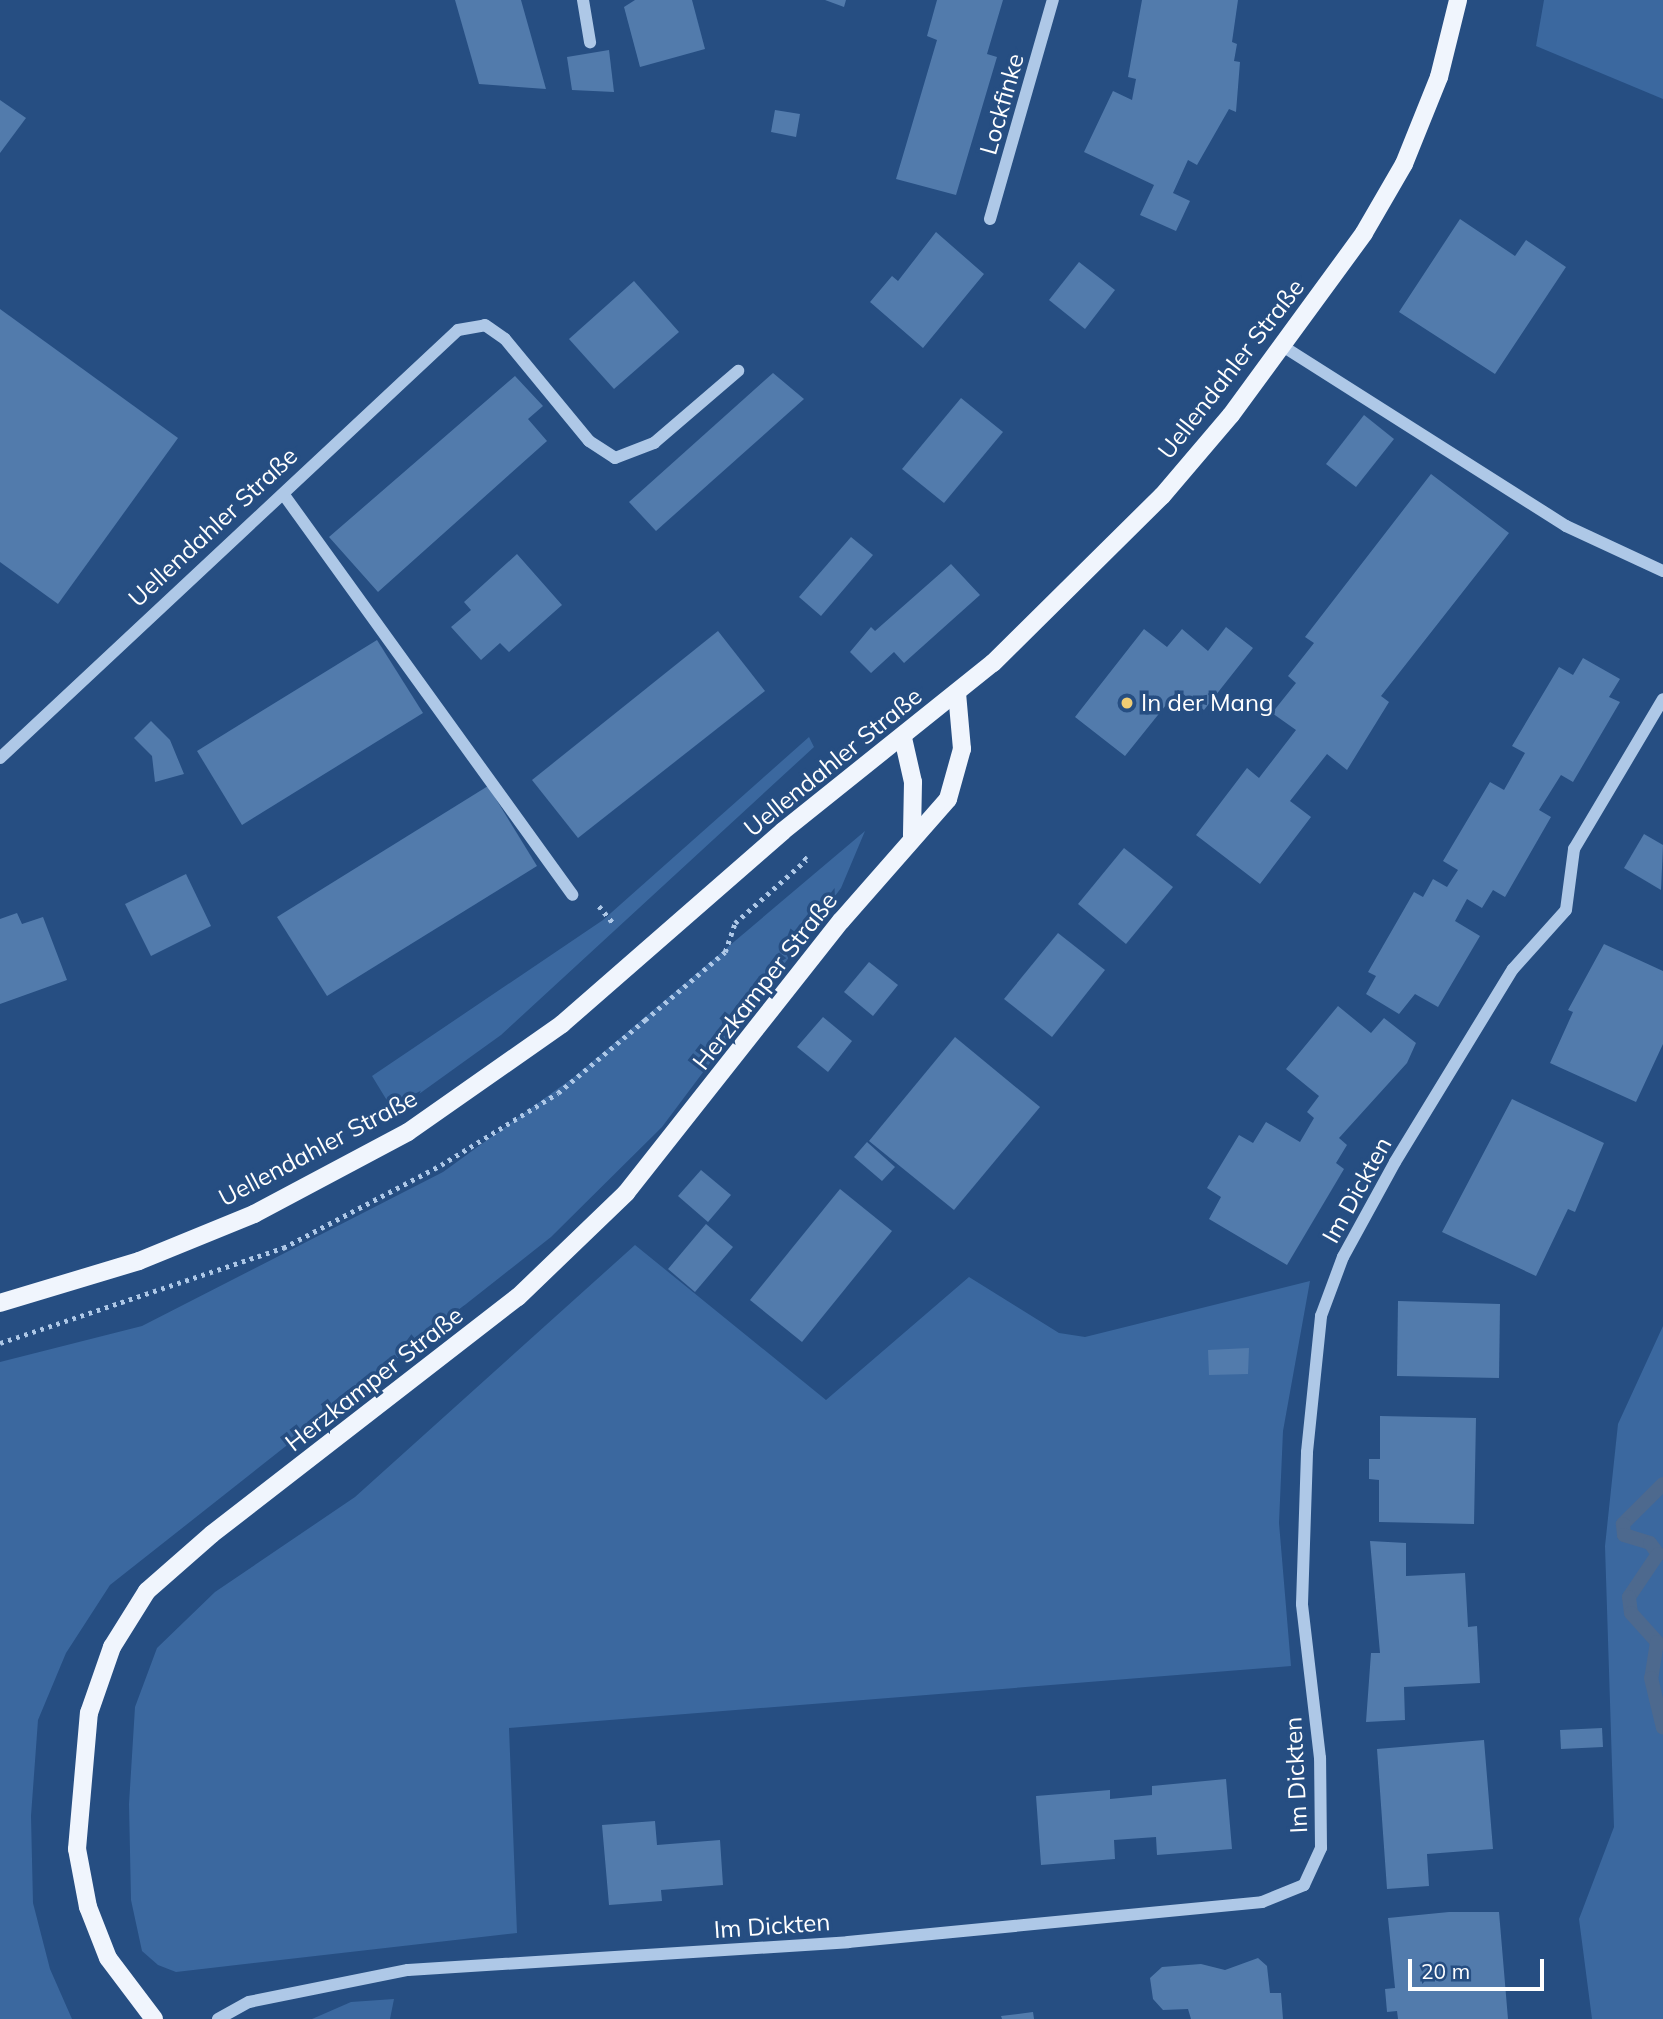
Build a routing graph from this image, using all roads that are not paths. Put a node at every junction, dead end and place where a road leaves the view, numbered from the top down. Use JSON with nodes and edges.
{"nodes":[{"id":1,"x":583,"y":0,"type":"edge"},
{"id":2,"x":1053,"y":0,"type":"edge"},
{"id":3,"x":1458,"y":0,"type":"edge"},
{"id":4,"x":590,"y":42,"type":"dead end"},
{"id":5,"x":990,"y":219,"type":"dead end"},
{"id":6,"x":1284,"y":347,"type":"junction"},
{"id":7,"x":738,"y":371,"type":"dead end"},
{"id":8,"x":284,"y":495,"type":"junction"},
{"id":9,"x":1663,"y":571,"type":"edge"},
{"id":10,"x":957,"y":693,"type":"junction"},
{"id":11,"x":1663,"y":699,"type":"edge"},
{"id":12,"x":903,"y":738,"type":"junction"},
{"id":13,"x":0,"y":758,"type":"edge"},
{"id":14,"x":912,"y":836,"type":"junction"},
{"id":15,"x":572,"y":895,"type":"dead end"},
{"id":16,"x":0,"y":1303,"type":"edge"},
{"id":17,"x":153,"y":2019,"type":"edge"},
{"id":18,"x":218,"y":2019,"type":"edge"}],
"edges":[{"from":1,"to":4,"type":"street"},
{"from":2,"to":5,"type":"street","name":"Lockfinke"},
{"from":3,"to":6,"type":"main road","name":"Uellendahler Straße"},
{"from":6,"to":9,"type":"street"},
{"from":6,"to":10,"type":"main road","name":"Uellendahler Straße"},
{"from":7,"to":8,"type":"street","name":"Uellendahler Straße"},
{"from":8,"to":13,"type":"street","name":"Uellendahler Straße"},
{"from":8,"to":15,"type":"street"},
{"from":10,"to":12,"type":"main road","name":"Uellendahler Straße"},
{"from":10,"to":14,"type":"main road","name":"Herzkamper Straße"},
{"from":11,"to":18,"type":"street","name":"Im Dickten"},
{"from":12,"to":14,"type":"main road"},
{"from":12,"to":16,"type":"main road","name":"Uellendahler Straße"},
{"from":14,"to":17,"type":"main road","name":"Herzkamper Straße"}]}
